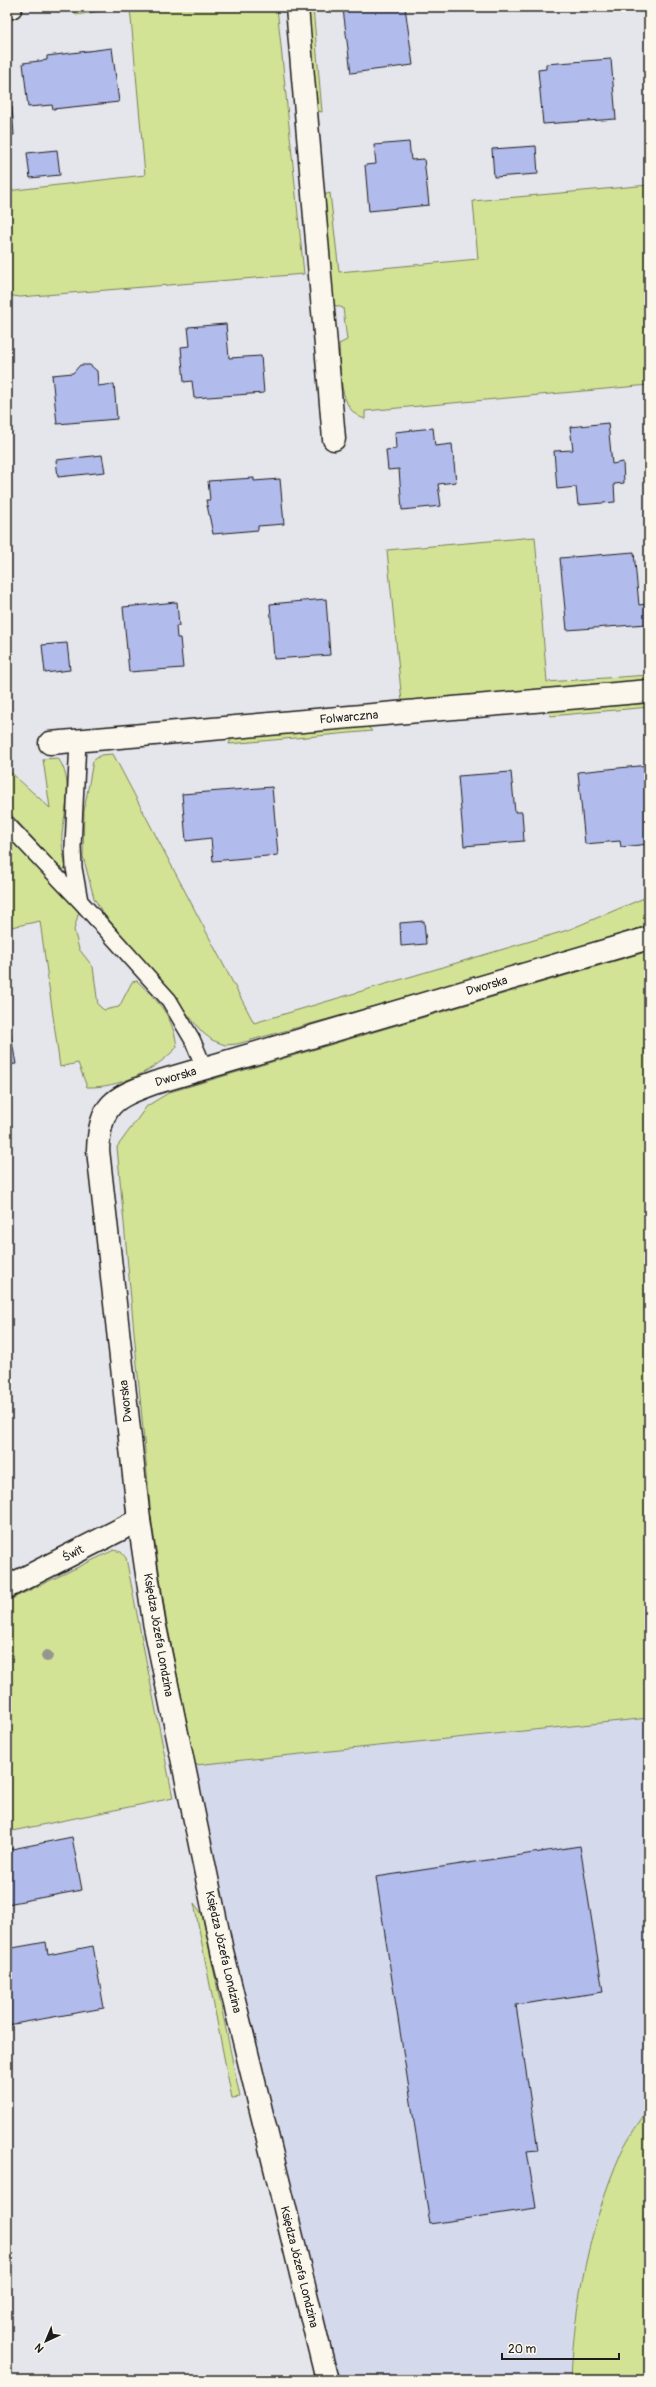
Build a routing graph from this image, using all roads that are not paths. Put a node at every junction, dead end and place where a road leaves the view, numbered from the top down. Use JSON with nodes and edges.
{"nodes":[{"id":1,"x":11,"y":7,"type":"edge"},
{"id":2,"x":297,"y":7,"type":"edge"},
{"id":3,"x":7,"y":8,"type":"edge"},
{"id":4,"x":334,"y":439,"type":"dead end"},
{"id":5,"x":649,"y":691,"type":"edge"},
{"id":6,"x":78,"y":741,"type":"junction"},
{"id":7,"x":50,"y":743,"type":"dead end"},
{"id":8,"x":7,"y":824,"type":"edge"},
{"id":9,"x":80,"y":901,"type":"junction"},
{"id":10,"x":649,"y":938,"type":"edge"},
{"id":11,"x":204,"y":1067,"type":"junction"},
{"id":12,"x":139,"y":1520,"type":"junction"},
{"id":13,"x":7,"y":1587,"type":"edge"},
{"id":14,"x":327,"y":2380,"type":"edge"}],
"edges":[{"from":1,"to":3,"type":"street"},
{"from":2,"to":4,"type":"street"},
{"from":5,"to":6,"type":"street","name":"Folwarczna"},
{"from":6,"to":7,"type":"street","name":"Folwarczna"},
{"from":6,"to":9,"type":"lane"},
{"from":8,"to":9,"type":"lane"},
{"from":9,"to":11,"type":"lane"},
{"from":10,"to":11,"type":"street","name":"Dworska"},
{"from":11,"to":12,"type":"street","name":"Dworska"},
{"from":12,"to":13,"type":"street","name":"Świt"},
{"from":12,"to":14,"type":"street","name":"Księdza Józefa Londzina"}]}
